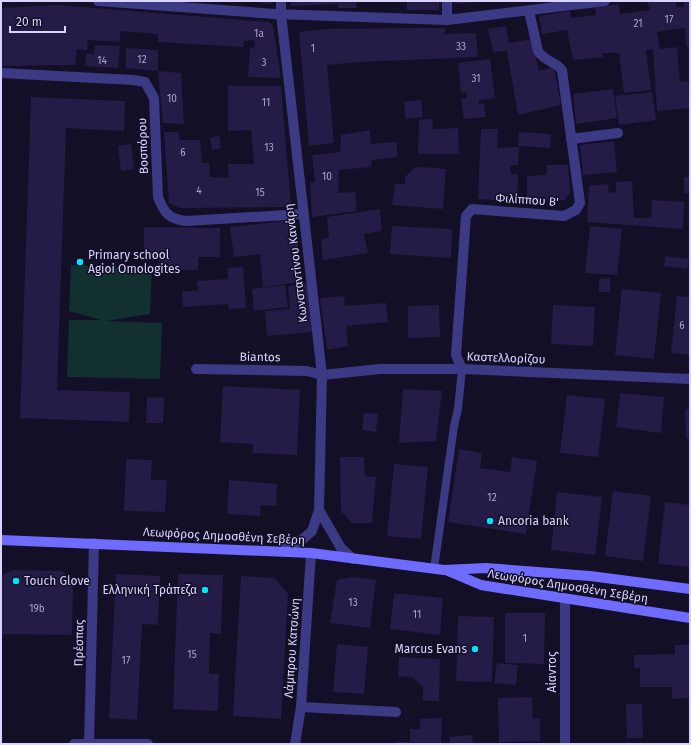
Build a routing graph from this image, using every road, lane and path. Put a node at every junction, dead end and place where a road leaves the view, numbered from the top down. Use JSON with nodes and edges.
{"nodes":[{"id":1,"x":98,"y":1,"type":"edge"},
{"id":2,"x":281,"y":1,"type":"edge"},
{"id":3,"x":447,"y":1,"type":"edge"},
{"id":4,"x":605,"y":1,"type":"edge"},
{"id":5,"x":528,"y":11,"type":"junction"},
{"id":6,"x":281,"y":14,"type":"junction"},
{"id":7,"x":447,"y":20,"type":"junction"},
{"id":8,"x":1,"y":73,"type":"edge"},
{"id":9,"x":618,"y":133,"type":"dead end"},
{"id":10,"x":571,"y":139,"type":"junction"},
{"id":11,"x":303,"y":214,"type":"junction"},
{"id":12,"x":462,"y":369,"type":"junction"},
{"id":13,"x":196,"y":370,"type":"dead end"},
{"id":14,"x":322,"y":375,"type":"junction"},
{"id":15,"x":690,"y":379,"type":"edge"},
{"id":16,"x":319,"y":510,"type":"junction"},
{"id":17,"x":1,"y":540,"type":"edge"},
{"id":18,"x":94,"y":544,"type":"junction"},
{"id":19,"x":280,"y":551,"type":"junction"},
{"id":20,"x":311,"y":553,"type":"junction"},
{"id":21,"x":353,"y":559,"type":"junction"},
{"id":22,"x":434,"y":568,"type":"junction"},
{"id":23,"x":444,"y":570,"type":"junction"},
{"id":24,"x":690,"y":589,"type":"edge"},
{"id":25,"x":565,"y":599,"type":"junction"},
{"id":26,"x":690,"y":618,"type":"edge"},
{"id":27,"x":301,"y":707,"type":"junction"},
{"id":28,"x":396,"y":712,"type":"dead end"},
{"id":29,"x":74,"y":744,"type":"edge"},
{"id":30,"x":89,"y":744,"type":"edge"},
{"id":31,"x":148,"y":744,"type":"edge"},
{"id":32,"x":295,"y":744,"type":"edge"},
{"id":33,"x":565,"y":744,"type":"edge"}],
"edges":[{"from":1,"to":6,"type":"street"},
{"from":2,"to":6,"type":"street","name":"Κωνσταντίνου Κανάρη"},
{"from":3,"to":7,"type":"street"},
{"from":4,"to":5,"type":"street"},
{"from":5,"to":7,"type":"street"},
{"from":5,"to":10,"type":"street","name":"Φιλίππου Β'"},
{"from":6,"to":7,"type":"street"},
{"from":6,"to":11,"type":"street","name":"Κωνσταντίνου Κανάρη"},
{"from":8,"to":11,"type":"street","name":"Βοσπόρου"},
{"from":9,"to":10,"type":"street"},
{"from":10,"to":12,"type":"street","name":"Φιλίππου Β'"},
{"from":11,"to":14,"type":"street","name":"Κωνσταντίνου Κανάρη"},
{"from":12,"to":14,"type":"street","name":"Καστελλορίζου"},
{"from":12,"to":15,"type":"street","name":"Καστελλορίζου"},
{"from":12,"to":22,"type":"lane"},
{"from":13,"to":14,"type":"street","name":"Biantos"},
{"from":14,"to":16,"type":"street","name":"Κωνσταντίνου Κανάρη"},
{"from":16,"to":19,"type":"street","name":"Κωνσταντίνου Κανάρη"},
{"from":16,"to":21,"type":"street"},
{"from":17,"to":18,"type":"main road","name":"Λεωφόρος Δημοσθένη Σεβέρη"},
{"from":18,"to":19,"type":"main road","name":"Λεωφόρος Δημοσθένη Σεβέρη"},
{"from":18,"to":30,"type":"street","name":"Πρέσπας"},
{"from":19,"to":20,"type":"main road","name":"Λεωφόρος Δημοσθένη Σεβέρη"},
{"from":20,"to":21,"type":"main road","name":"Λεωφόρος Δημοσθένη Σεβέρη"},
{"from":20,"to":27,"type":"street","name":"Λάμπρου Κατσώνη"},
{"from":21,"to":22,"type":"main road","name":"Λεωφόρος Δημοσθένη Σεβέρη"},
{"from":22,"to":23,"type":"main road","name":"Λεωφόρος Δημοσθένη Σεβέρη"},
{"from":23,"to":24,"type":"main road","name":"Λεωφόρος Δημοσθένη Σεβέρη"},
{"from":23,"to":25,"type":"main road","name":"Λεωφόρος Δημοσθένη Σεβέρη"},
{"from":25,"to":26,"type":"main road","name":"Λεωφόρος Δημοσθένη Σεβέρη"},
{"from":25,"to":33,"type":"street","name":"Αίαντος"},
{"from":27,"to":28,"type":"street"},
{"from":27,"to":32,"type":"street","name":"Λάμπρου Κατσώνη"},
{"from":29,"to":30,"type":"street"},
{"from":30,"to":31,"type":"street"}]}
